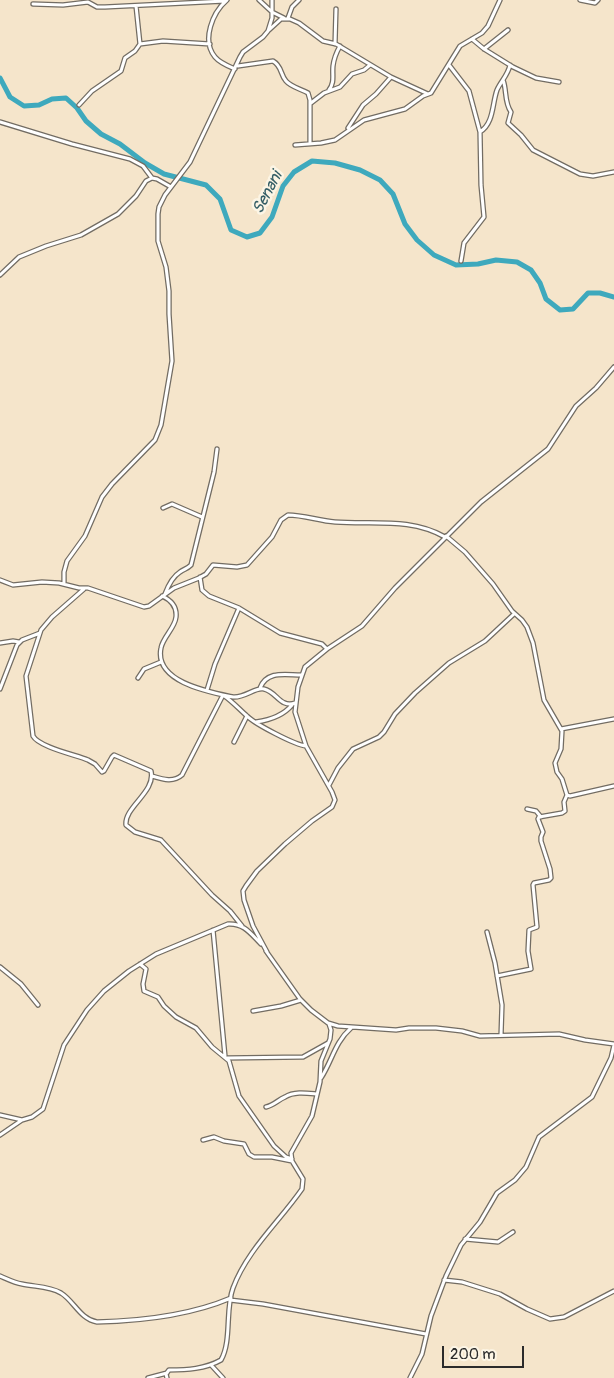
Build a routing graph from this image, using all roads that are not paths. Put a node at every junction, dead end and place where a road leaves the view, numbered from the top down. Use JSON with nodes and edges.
{"nodes":[{"id":1,"x":258,"y":0,"type":"edge"},
{"id":2,"x":272,"y":0,"type":"edge"},
{"id":3,"x":299,"y":0,"type":"edge"},
{"id":4,"x":500,"y":0,"type":"edge"},
{"id":5,"x":580,"y":0,"type":"edge"},
{"id":6,"x":598,"y":0,"type":"edge"},
{"id":7,"x":226,"y":1,"type":"edge"},
{"id":8,"x":33,"y":4,"type":"dead end"},
{"id":9,"x":136,"y":6,"type":"junction"},
{"id":10,"x":336,"y":9,"type":"dead end"},
{"id":11,"x":272,"y":12,"type":"junction"},
{"id":12,"x":286,"y":18,"type":"junction"},
{"id":13,"x":508,"y":30,"type":"dead end"},
{"id":14,"x":268,"y":31,"type":"junction"},
{"id":15,"x":472,"y":39,"type":"junction"},
{"id":16,"x":140,"y":44,"type":"junction"},
{"id":17,"x":210,"y":44,"type":"junction"},
{"id":18,"x":335,"y":44,"type":"junction"},
{"id":19,"x":340,"y":46,"type":"junction"},
{"id":20,"x":484,"y":49,"type":"junction"},
{"id":21,"x":449,"y":64,"type":"junction"},
{"id":22,"x":370,"y":65,"type":"junction"},
{"id":23,"x":510,"y":65,"type":"junction"},
{"id":24,"x":236,"y":67,"type":"junction"},
{"id":25,"x":391,"y":77,"type":"junction"},
{"id":26,"x":503,"y":80,"type":"junction"},
{"id":27,"x":559,"y":82,"type":"dead end"},
{"id":28,"x":327,"y":92,"type":"junction"},
{"id":29,"x":429,"y":94,"type":"junction"},
{"id":30,"x":310,"y":104,"type":"junction"},
{"id":31,"x":79,"y":105,"type":"dead end"},
{"id":32,"x":0,"y":122,"type":"edge"},
{"id":33,"x":347,"y":130,"type":"junction"},
{"id":34,"x":480,"y":132,"type":"junction"},
{"id":35,"x":310,"y":144,"type":"junction"},
{"id":36,"x":295,"y":145,"type":"dead end"},
{"id":37,"x":614,"y":172,"type":"edge"},
{"id":38,"x":152,"y":178,"type":"junction"},
{"id":39,"x":171,"y":187,"type":"junction"},
{"id":40,"x":462,"y":261,"type":"dead end"},
{"id":41,"x":0,"y":275,"type":"edge"},
{"id":42,"x":614,"y":367,"type":"edge"},
{"id":43,"x":217,"y":449,"type":"dead end"},
{"id":44,"x":163,"y":508,"type":"dead end"},
{"id":45,"x":202,"y":517,"type":"junction"},
{"id":46,"x":446,"y":536,"type":"junction"},
{"id":47,"x":200,"y":577,"type":"junction"},
{"id":48,"x":0,"y":580,"type":"edge"},
{"id":49,"x":64,"y":584,"type":"junction"},
{"id":50,"x":84,"y":589,"type":"junction"},
{"id":51,"x":164,"y":595,"type":"junction"},
{"id":52,"x":239,"y":608,"type":"junction"},
{"id":53,"x":514,"y":614,"type":"junction"},
{"id":54,"x":40,"y":633,"type":"junction"},
{"id":55,"x":19,"y":642,"type":"junction"},
{"id":56,"x":0,"y":643,"type":"edge"},
{"id":57,"x":327,"y":649,"type":"junction"},
{"id":58,"x":162,"y":662,"type":"junction"},
{"id":59,"x":301,"y":675,"type":"junction"},
{"id":60,"x":138,"y":678,"type":"dead end"},
{"id":61,"x":260,"y":688,"type":"junction"},
{"id":62,"x":0,"y":689,"type":"edge"},
{"id":63,"x":207,"y":690,"type":"junction"},
{"id":64,"x":223,"y":695,"type":"junction"},
{"id":65,"x":294,"y":704,"type":"junction"},
{"id":66,"x":247,"y":716,"type":"junction"},
{"id":67,"x":614,"y":719,"type":"edge"},
{"id":68,"x":256,"y":722,"type":"junction"},
{"id":69,"x":561,"y":729,"type":"junction"},
{"id":70,"x":234,"y":742,"type":"dead end"},
{"id":71,"x":306,"y":746,"type":"junction"},
{"id":72,"x":152,"y":776,"type":"junction"},
{"id":73,"x":328,"y":786,"type":"junction"},
{"id":74,"x":614,"y":786,"type":"edge"},
{"id":75,"x":567,"y":795,"type":"junction"},
{"id":76,"x":527,"y":810,"type":"dead end"},
{"id":77,"x":541,"y":817,"type":"junction"},
{"id":78,"x":243,"y":926,"type":"junction"},
{"id":79,"x":213,"y":930,"type":"junction"},
{"id":80,"x":487,"y":932,"type":"dead end"},
{"id":81,"x":267,"y":952,"type":"junction"},
{"id":82,"x":140,"y":964,"type":"junction"},
{"id":83,"x":0,"y":967,"type":"edge"},
{"id":84,"x":497,"y":976,"type":"junction"},
{"id":85,"x":301,"y":1000,"type":"junction"},
{"id":86,"x":38,"y":1005,"type":"dead end"},
{"id":87,"x":253,"y":1011,"type":"dead end"},
{"id":88,"x":328,"y":1023,"type":"junction"},
{"id":89,"x":351,"y":1028,"type":"junction"},
{"id":90,"x":501,"y":1035,"type":"junction"},
{"id":91,"x":328,"y":1043,"type":"junction"},
{"id":92,"x":614,"y":1044,"type":"edge"},
{"id":93,"x":226,"y":1057,"type":"junction"},
{"id":94,"x":320,"y":1079,"type":"junction"},
{"id":95,"x":317,"y":1094,"type":"junction"},
{"id":96,"x":266,"y":1107,"type":"dead end"},
{"id":97,"x":0,"y":1114,"type":"edge"},
{"id":98,"x":22,"y":1120,"type":"junction"},
{"id":99,"x":0,"y":1135,"type":"edge"},
{"id":100,"x":203,"y":1140,"type":"dead end"},
{"id":101,"x":292,"y":1160,"type":"junction"},
{"id":102,"x":513,"y":1232,"type":"dead end"},
{"id":103,"x":465,"y":1239,"type":"junction"},
{"id":104,"x":0,"y":1276,"type":"edge"},
{"id":105,"x":444,"y":1280,"type":"junction"},
{"id":106,"x":614,"y":1291,"type":"edge"},
{"id":107,"x":231,"y":1299,"type":"junction"},
{"id":108,"x":426,"y":1334,"type":"junction"},
{"id":109,"x":211,"y":1365,"type":"junction"},
{"id":110,"x":167,"y":1372,"type":"junction"},
{"id":111,"x":148,"y":1378,"type":"edge"},
{"id":112,"x":166,"y":1378,"type":"edge"},
{"id":113,"x":223,"y":1378,"type":"edge"},
{"id":114,"x":410,"y":1378,"type":"edge"}],
"edges":[{"from":1,"to":11,"type":"street"},
{"from":2,"to":11,"type":"street"},
{"from":3,"to":12,"type":"street"},
{"from":4,"to":15,"type":"street"},
{"from":5,"to":6,"type":"street"},
{"from":7,"to":9,"type":"street"},
{"from":7,"to":17,"type":"street"},
{"from":8,"to":9,"type":"street"},
{"from":9,"to":16,"type":"street"},
{"from":10,"to":18,"type":"street"},
{"from":11,"to":12,"type":"street"},
{"from":11,"to":14,"type":"street"},
{"from":12,"to":14,"type":"street"},
{"from":12,"to":18,"type":"street"},
{"from":13,"to":20,"type":"street"},
{"from":14,"to":24,"type":"street"},
{"from":15,"to":20,"type":"street"},
{"from":15,"to":21,"type":"street"},
{"from":16,"to":17,"type":"street"},
{"from":16,"to":31,"type":"street"},
{"from":17,"to":24,"type":"street"},
{"from":18,"to":19,"type":"street"},
{"from":19,"to":22,"type":"street"},
{"from":19,"to":28,"type":"street"},
{"from":20,"to":23,"type":"street"},
{"from":21,"to":29,"type":"street"},
{"from":21,"to":34,"type":"street"},
{"from":22,"to":25,"type":"street"},
{"from":22,"to":28,"type":"street"},
{"from":23,"to":26,"type":"street"},
{"from":23,"to":27,"type":"street"},
{"from":24,"to":30,"type":"street"},
{"from":24,"to":39,"type":"street"},
{"from":25,"to":29,"type":"street"},
{"from":25,"to":33,"type":"street"},
{"from":26,"to":34,"type":"street"},
{"from":26,"to":37,"type":"street"},
{"from":28,"to":30,"type":"street"},
{"from":29,"to":33,"type":"street"},
{"from":30,"to":35,"type":"street"},
{"from":32,"to":38,"type":"street"},
{"from":33,"to":35,"type":"street"},
{"from":34,"to":40,"type":"street"},
{"from":35,"to":36,"type":"street"},
{"from":38,"to":39,"type":"street"},
{"from":38,"to":41,"type":"street"},
{"from":39,"to":49,"type":"street"},
{"from":42,"to":46,"type":"street"},
{"from":43,"to":45,"type":"street"},
{"from":44,"to":45,"type":"street"},
{"from":45,"to":51,"type":"street"},
{"from":46,"to":47,"type":"street"},
{"from":46,"to":53,"type":"street"},
{"from":46,"to":57,"type":"street"},
{"from":47,"to":51,"type":"street"},
{"from":47,"to":52,"type":"street"},
{"from":48,"to":49,"type":"street"},
{"from":49,"to":50,"type":"street"},
{"from":50,"to":51,"type":"street"},
{"from":50,"to":54,"type":"street"},
{"from":51,"to":58,"type":"street"},
{"from":52,"to":57,"type":"street"},
{"from":52,"to":63,"type":"street"},
{"from":53,"to":69,"type":"street"},
{"from":53,"to":73,"type":"street"},
{"from":54,"to":55,"type":"street"},
{"from":54,"to":72,"type":"street"},
{"from":55,"to":56,"type":"street"},
{"from":55,"to":62,"type":"street"},
{"from":57,"to":59,"type":"street"},
{"from":58,"to":60,"type":"street"},
{"from":58,"to":63,"type":"street"},
{"from":59,"to":61,"type":"street"},
{"from":59,"to":65,"type":"street"},
{"from":61,"to":64,"type":"street"},
{"from":61,"to":65,"type":"street"},
{"from":63,"to":64,"type":"street"},
{"from":64,"to":66,"type":"street"},
{"from":64,"to":72,"type":"street"},
{"from":65,"to":68,"type":"street"},
{"from":65,"to":71,"type":"street"},
{"from":66,"to":68,"type":"street"},
{"from":66,"to":70,"type":"street"},
{"from":67,"to":69,"type":"street"},
{"from":68,"to":71,"type":"street"},
{"from":69,"to":75,"type":"street"},
{"from":71,"to":73,"type":"street"},
{"from":72,"to":78,"type":"street"},
{"from":73,"to":81,"type":"street"},
{"from":74,"to":75,"type":"street"},
{"from":75,"to":77,"type":"street"},
{"from":76,"to":77,"type":"street"},
{"from":77,"to":84,"type":"street"},
{"from":78,"to":79,"type":"street"},
{"from":78,"to":81,"type":"street"},
{"from":79,"to":82,"type":"street"},
{"from":79,"to":93,"type":"street"},
{"from":80,"to":84,"type":"street"},
{"from":81,"to":85,"type":"street"},
{"from":82,"to":93,"type":"street"},
{"from":82,"to":98,"type":"street"},
{"from":83,"to":86,"type":"street"},
{"from":84,"to":90,"type":"street"},
{"from":85,"to":87,"type":"street"},
{"from":85,"to":88,"type":"street"},
{"from":88,"to":89,"type":"street"},
{"from":88,"to":91,"type":"street"},
{"from":89,"to":90,"type":"street"},
{"from":89,"to":94,"type":"street"},
{"from":90,"to":92,"type":"street"},
{"from":91,"to":93,"type":"street"},
{"from":91,"to":94,"type":"street"},
{"from":92,"to":103,"type":"street"},
{"from":93,"to":101,"type":"street"},
{"from":94,"to":95,"type":"street"},
{"from":95,"to":96,"type":"street"},
{"from":95,"to":101,"type":"street"},
{"from":97,"to":98,"type":"street"},
{"from":98,"to":99,"type":"street"},
{"from":100,"to":101,"type":"street"},
{"from":101,"to":107,"type":"street"},
{"from":102,"to":103,"type":"street"},
{"from":103,"to":105,"type":"street"},
{"from":104,"to":107,"type":"street"},
{"from":105,"to":106,"type":"street"},
{"from":105,"to":108,"type":"street"},
{"from":107,"to":108,"type":"street"},
{"from":107,"to":109,"type":"street"},
{"from":108,"to":114,"type":"street"},
{"from":109,"to":110,"type":"street"},
{"from":109,"to":113,"type":"street"},
{"from":110,"to":111,"type":"street"},
{"from":110,"to":112,"type":"street"}]}
